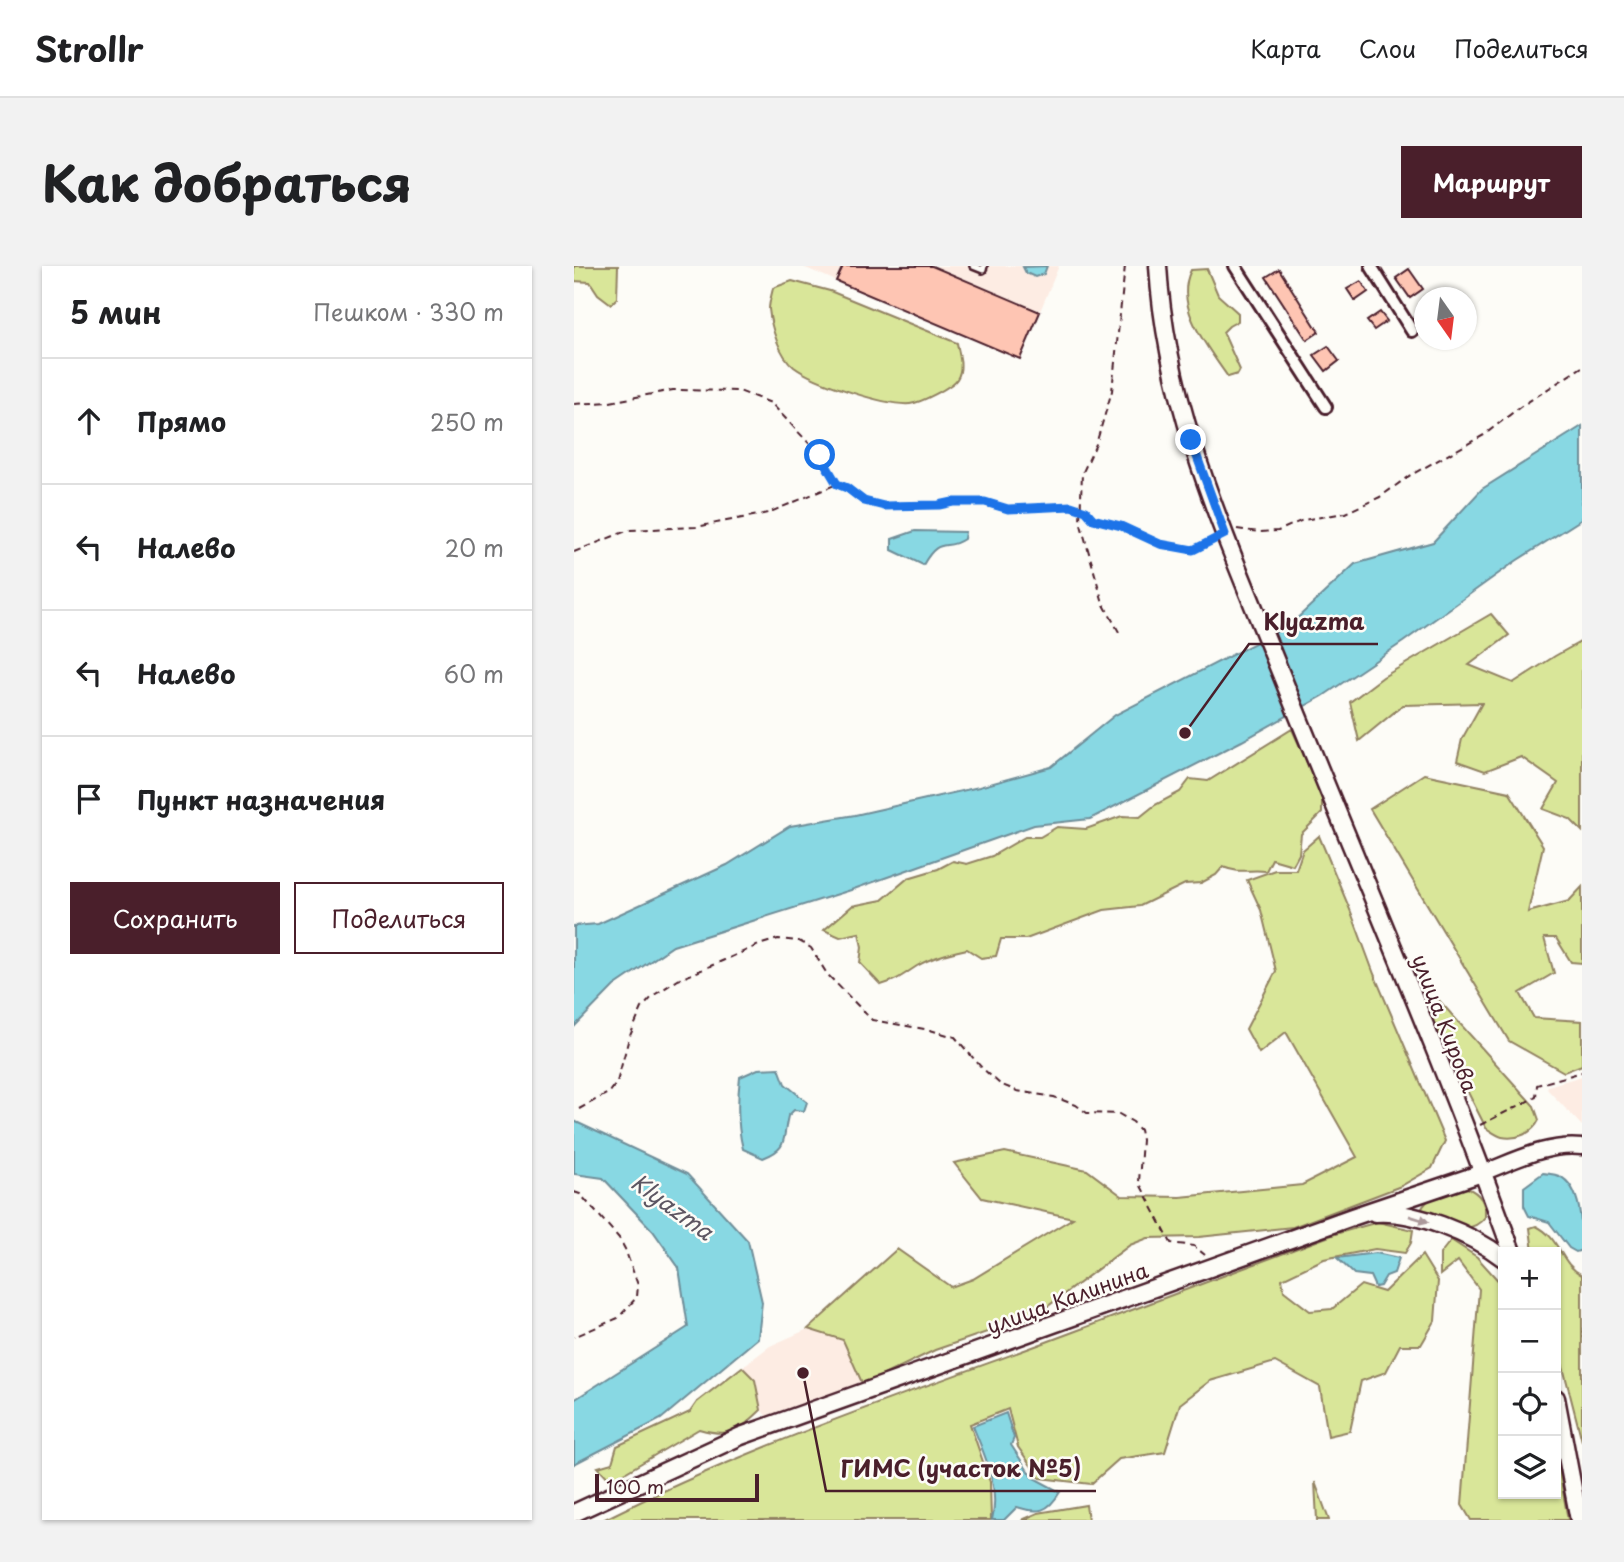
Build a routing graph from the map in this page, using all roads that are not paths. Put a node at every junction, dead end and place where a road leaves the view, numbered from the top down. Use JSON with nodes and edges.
{"nodes":[{"id":1,"x":973,"y":266,"type":"edge"},
{"id":2,"x":984,"y":266,"type":"edge"},
{"id":3,"x":1158,"y":266,"type":"edge"},
{"id":4,"x":1235,"y":266,"type":"edge"},
{"id":5,"x":1371,"y":266,"type":"edge"},
{"id":6,"x":1412,"y":331,"type":"dead end"},
{"id":7,"x":1326,"y":407,"type":"dead end"},
{"id":8,"x":1582,"y":1147,"type":"edge"},
{"id":9,"x":1482,"y":1173,"type":"junction"},
{"id":10,"x":1352,"y":1217,"type":"junction"},
{"id":11,"x":1510,"y":1247,"type":"edge"},
{"id":12,"x":1498,"y":1255,"type":"edge"},
{"id":13,"x":1561,"y":1425,"type":"edge"},
{"id":14,"x":574,"y":1513,"type":"edge"},
{"id":15,"x":1579,"y":1520,"type":"edge"}],
"edges":[{"from":1,"to":2,"type":"lane"},
{"from":3,"to":9,"type":"main road","name":"улица Кирова"},
{"from":4,"to":7,"type":"street"},
{"from":5,"to":6,"type":"street"},
{"from":8,"to":9,"type":"street","name":"улица Калинина"},
{"from":9,"to":10,"type":"main road","name":"улица Калинина"},
{"from":9,"to":11,"type":"main road","name":"улица Кирова"},
{"from":10,"to":12,"type":"main road","one_way":true},
{"from":10,"to":14,"type":"main road","name":"улица Калинина"},
{"from":13,"to":15,"type":"main road"}]}
